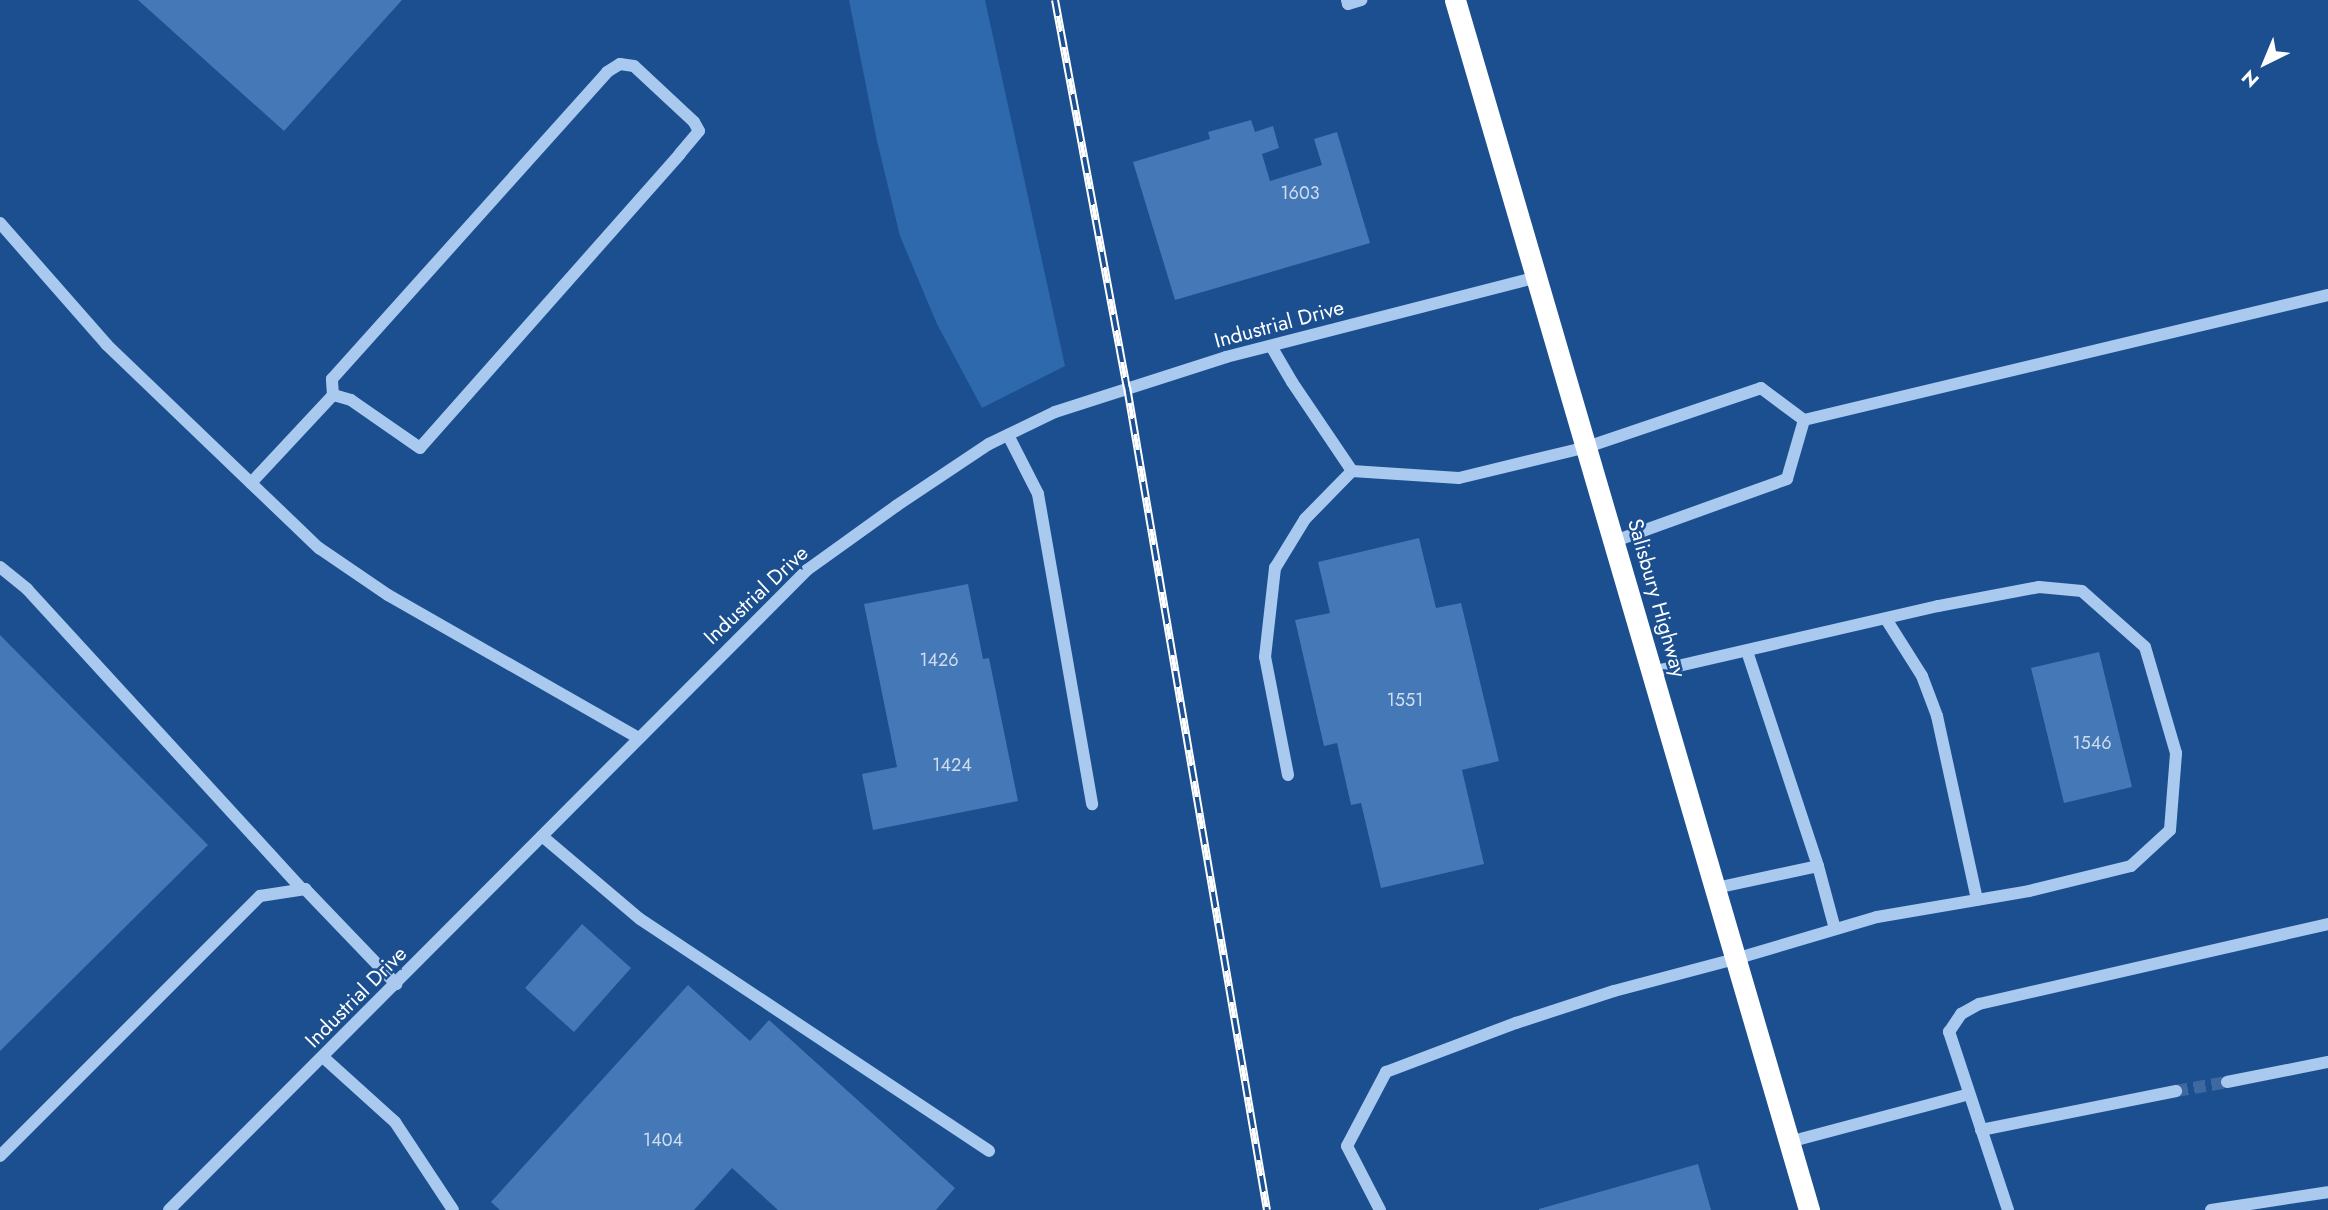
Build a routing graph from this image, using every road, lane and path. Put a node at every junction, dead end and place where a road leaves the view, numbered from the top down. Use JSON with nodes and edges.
{"nodes":[{"id":1,"x":1347,"y":0,"type":"edge"},
{"id":2,"x":1361,"y":0,"type":"edge"},
{"id":3,"x":1455,"y":0,"type":"edge"},
{"id":4,"x":0,"y":223,"type":"edge"},
{"id":5,"x":1538,"y":277,"type":"junction"},
{"id":6,"x":2328,"y":295,"type":"edge"},
{"id":7,"x":1271,"y":346,"type":"junction"},
{"id":8,"x":333,"y":395,"type":"junction"},
{"id":9,"x":1804,"y":420,"type":"junction"},
{"id":10,"x":1008,"y":435,"type":"junction"},
{"id":11,"x":1587,"y":447,"type":"junction"},
{"id":12,"x":1352,"y":471,"type":"junction"},
{"id":13,"x":251,"y":483,"type":"junction"},
{"id":14,"x":1615,"y":541,"type":"junction"},
{"id":15,"x":0,"y":568,"type":"edge"},
{"id":16,"x":1886,"y":619,"type":"junction"},
{"id":17,"x":1746,"y":651,"type":"junction"},
{"id":18,"x":1653,"y":672,"type":"junction"},
{"id":19,"x":637,"y":737,"type":"junction"},
{"id":20,"x":1288,"y":775,"type":"dead end"},
{"id":21,"x":1092,"y":804,"type":"dead end"},
{"id":22,"x":542,"y":836,"type":"junction"},
{"id":23,"x":1818,"y":866,"type":"junction"},
{"id":24,"x":1716,"y":888,"type":"junction"},
{"id":25,"x":302,"y":889,"type":"junction"},
{"id":26,"x":1977,"y":900,"type":"junction"},
{"id":27,"x":2328,"y":924,"type":"edge"},
{"id":28,"x":1835,"y":929,"type":"junction"},
{"id":29,"x":1735,"y":959,"type":"junction"},
{"id":30,"x":396,"y":984,"type":"junction"},
{"id":31,"x":323,"y":1057,"type":"junction"},
{"id":32,"x":2328,"y":1062,"type":"edge"},
{"id":33,"x":2227,"y":1082,"type":"tunnel mouth"},
{"id":34,"x":2176,"y":1091,"type":"tunnel mouth"},
{"id":35,"x":1969,"y":1094,"type":"junction"},
{"id":36,"x":1981,"y":1130,"type":"junction"},
{"id":37,"x":1789,"y":1142,"type":"junction"},
{"id":38,"x":989,"y":1151,"type":"dead end"},
{"id":39,"x":0,"y":1156,"type":"edge"},
{"id":40,"x":2328,"y":1192,"type":"edge"},
{"id":41,"x":169,"y":1210,"type":"edge"},
{"id":42,"x":453,"y":1210,"type":"edge"},
{"id":43,"x":1380,"y":1210,"type":"edge"},
{"id":44,"x":1809,"y":1210,"type":"edge"},
{"id":45,"x":2008,"y":1210,"type":"edge"},
{"id":46,"x":2211,"y":1210,"type":"edge"}],
"edges":[{"from":1,"to":2,"type":"street"},
{"from":3,"to":5,"type":"highway","name":"Salisbury Highway"},
{"from":4,"to":13,"type":"street"},
{"from":5,"to":7,"type":"street","name":"Industrial Drive"},
{"from":5,"to":11,"type":"highway","name":"Salisbury Highway"},
{"from":6,"to":9,"type":"street"},
{"from":7,"to":10,"type":"street","name":"Industrial Drive"},
{"from":7,"to":12,"type":"street"},
{"from":8,"to":8,"type":"street"},
{"from":8,"to":13,"type":"street"},
{"from":9,"to":11,"type":"street"},
{"from":9,"to":14,"type":"street"},
{"from":10,"to":19,"type":"street","name":"Industrial Drive"},
{"from":10,"to":21,"type":"street"},
{"from":11,"to":12,"type":"street"},
{"from":11,"to":14,"type":"highway","name":"Salisbury Highway"},
{"from":12,"to":20,"type":"street"},
{"from":13,"to":19,"type":"street"},
{"from":14,"to":18,"type":"highway","name":"Salisbury Highway"},
{"from":15,"to":25,"type":"street"},
{"from":16,"to":17,"type":"street"},
{"from":16,"to":26,"type":"street"},
{"from":16,"to":26,"type":"street"},
{"from":17,"to":18,"type":"street"},
{"from":17,"to":23,"type":"street"},
{"from":18,"to":24,"type":"highway","name":"Salisbury Highway"},
{"from":19,"to":22,"type":"street","name":"Industrial Drive"},
{"from":22,"to":30,"type":"street","name":"Industrial Drive"},
{"from":22,"to":38,"type":"street"},
{"from":23,"to":24,"type":"street"},
{"from":23,"to":28,"type":"street"},
{"from":24,"to":29,"type":"highway","name":"Salisbury Highway"},
{"from":25,"to":30,"type":"street"},
{"from":25,"to":39,"type":"street"},
{"from":26,"to":28,"type":"street"},
{"from":27,"to":35,"type":"street"},
{"from":28,"to":29,"type":"street"},
{"from":29,"to":37,"type":"highway","name":"Salisbury Highway"},
{"from":29,"to":43,"type":"street"},
{"from":30,"to":31,"type":"street","name":"Industrial Drive"},
{"from":31,"to":41,"type":"street","name":"Industrial Drive"},
{"from":31,"to":42,"type":"street"},
{"from":32,"to":33,"type":"street"},
{"from":34,"to":36,"type":"street"},
{"from":35,"to":36,"type":"street"},
{"from":35,"to":37,"type":"street"},
{"from":36,"to":45,"type":"street"},
{"from":37,"to":44,"type":"highway","name":"Salisbury Highway"},
{"from":40,"to":46,"type":"street"}]}
